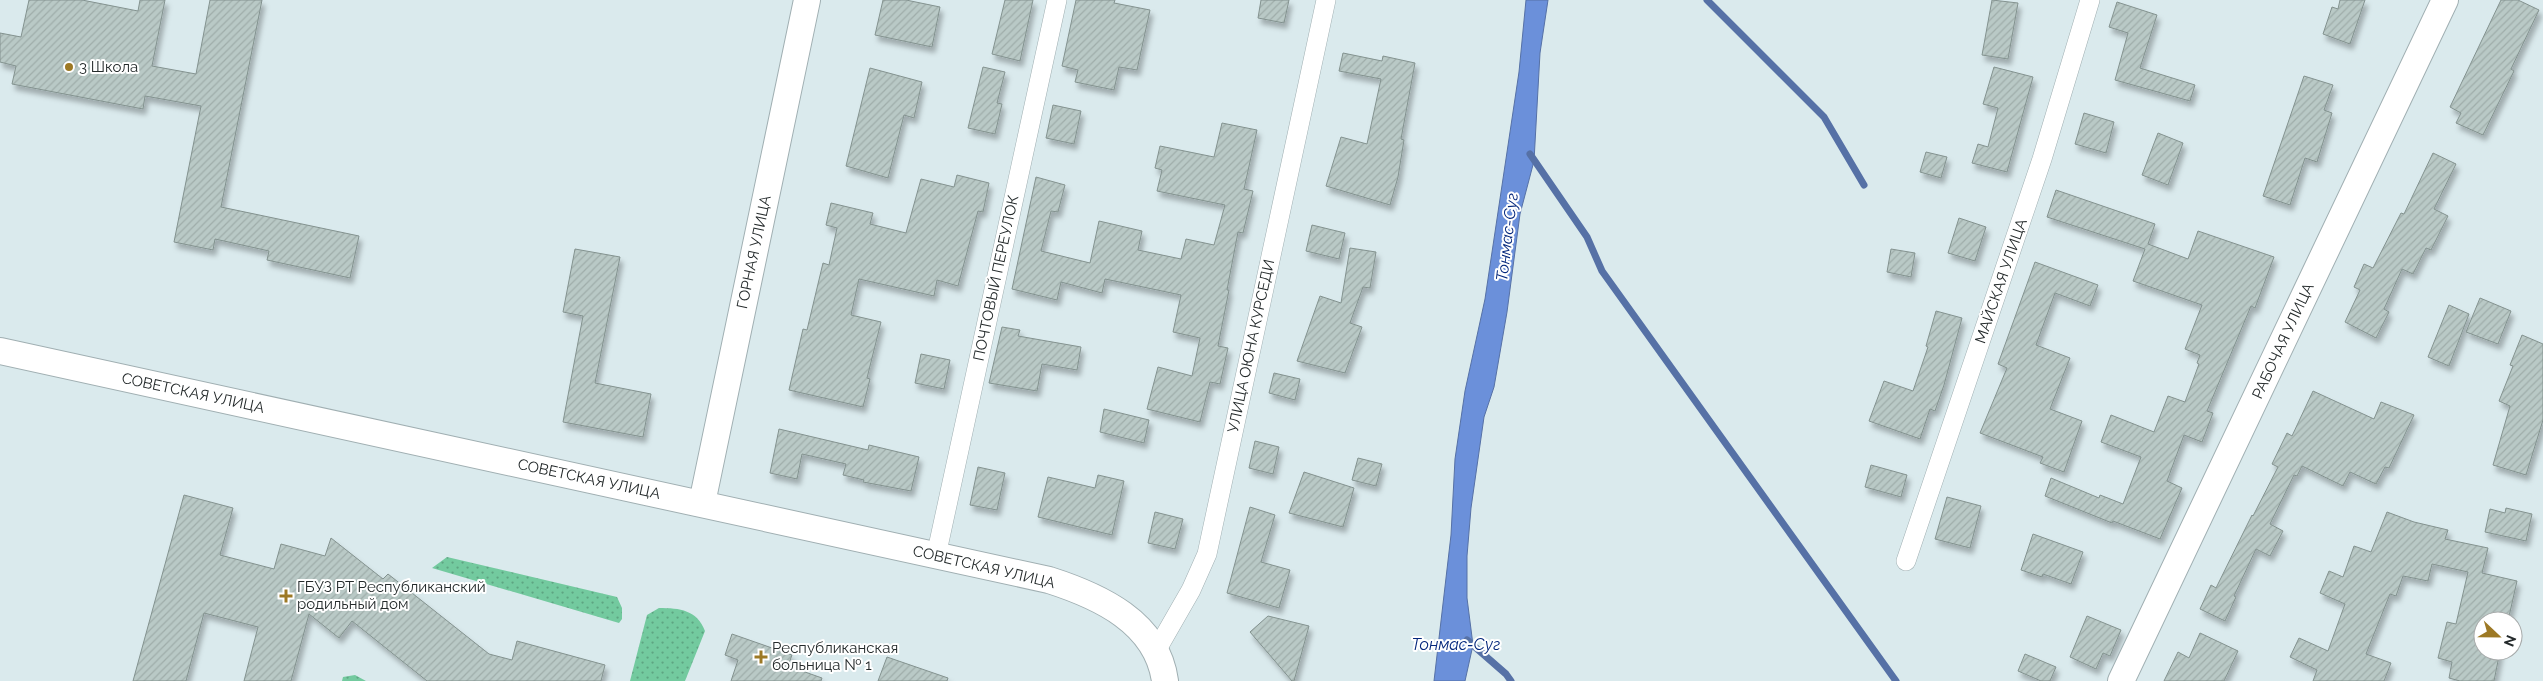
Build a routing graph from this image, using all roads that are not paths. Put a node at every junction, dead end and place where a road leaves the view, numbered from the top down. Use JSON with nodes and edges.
{"nodes":[{"id":1,"x":807,"y":0,"type":"edge"},
{"id":2,"x":1057,"y":0,"type":"edge"},
{"id":3,"x":1326,"y":0,"type":"edge"},
{"id":4,"x":2090,"y":0,"type":"edge"},
{"id":5,"x":2445,"y":0,"type":"edge"},
{"id":6,"x":0,"y":351,"type":"edge"},
{"id":7,"x":702,"y":504,"type":"junction"},
{"id":8,"x":936,"y":556,"type":"junction"},
{"id":9,"x":1906,"y":561,"type":"dead end"},
{"id":10,"x":1156,"y":651,"type":"junction"},
{"id":11,"x":1165,"y":681,"type":"edge"},
{"id":12,"x":2121,"y":681,"type":"edge"}],
"edges":[{"from":1,"to":7,"type":"street","name":"ГОРНАЯ УЛИЦА"},
{"from":2,"to":8,"type":"street","name":"ПОЧТОВЫЙ ПЕРЕУЛОК"},
{"from":3,"to":10,"type":"street","name":"УЛИЦА ОЮНА КУРСЕДИ"},
{"from":4,"to":9,"type":"street","name":"МАЙСКАЯ УЛИЦА"},
{"from":5,"to":12,"type":"street","name":"РАБОЧАЯ УЛИЦА"},
{"from":6,"to":7,"type":"street","name":"СОВЕТСКАЯ УЛИЦА"},
{"from":7,"to":8,"type":"street","name":"СОВЕТСКАЯ УЛИЦА"},
{"from":8,"to":10,"type":"street","name":"СОВЕТСКАЯ УЛИЦА"},
{"from":10,"to":11,"type":"street"}]}
